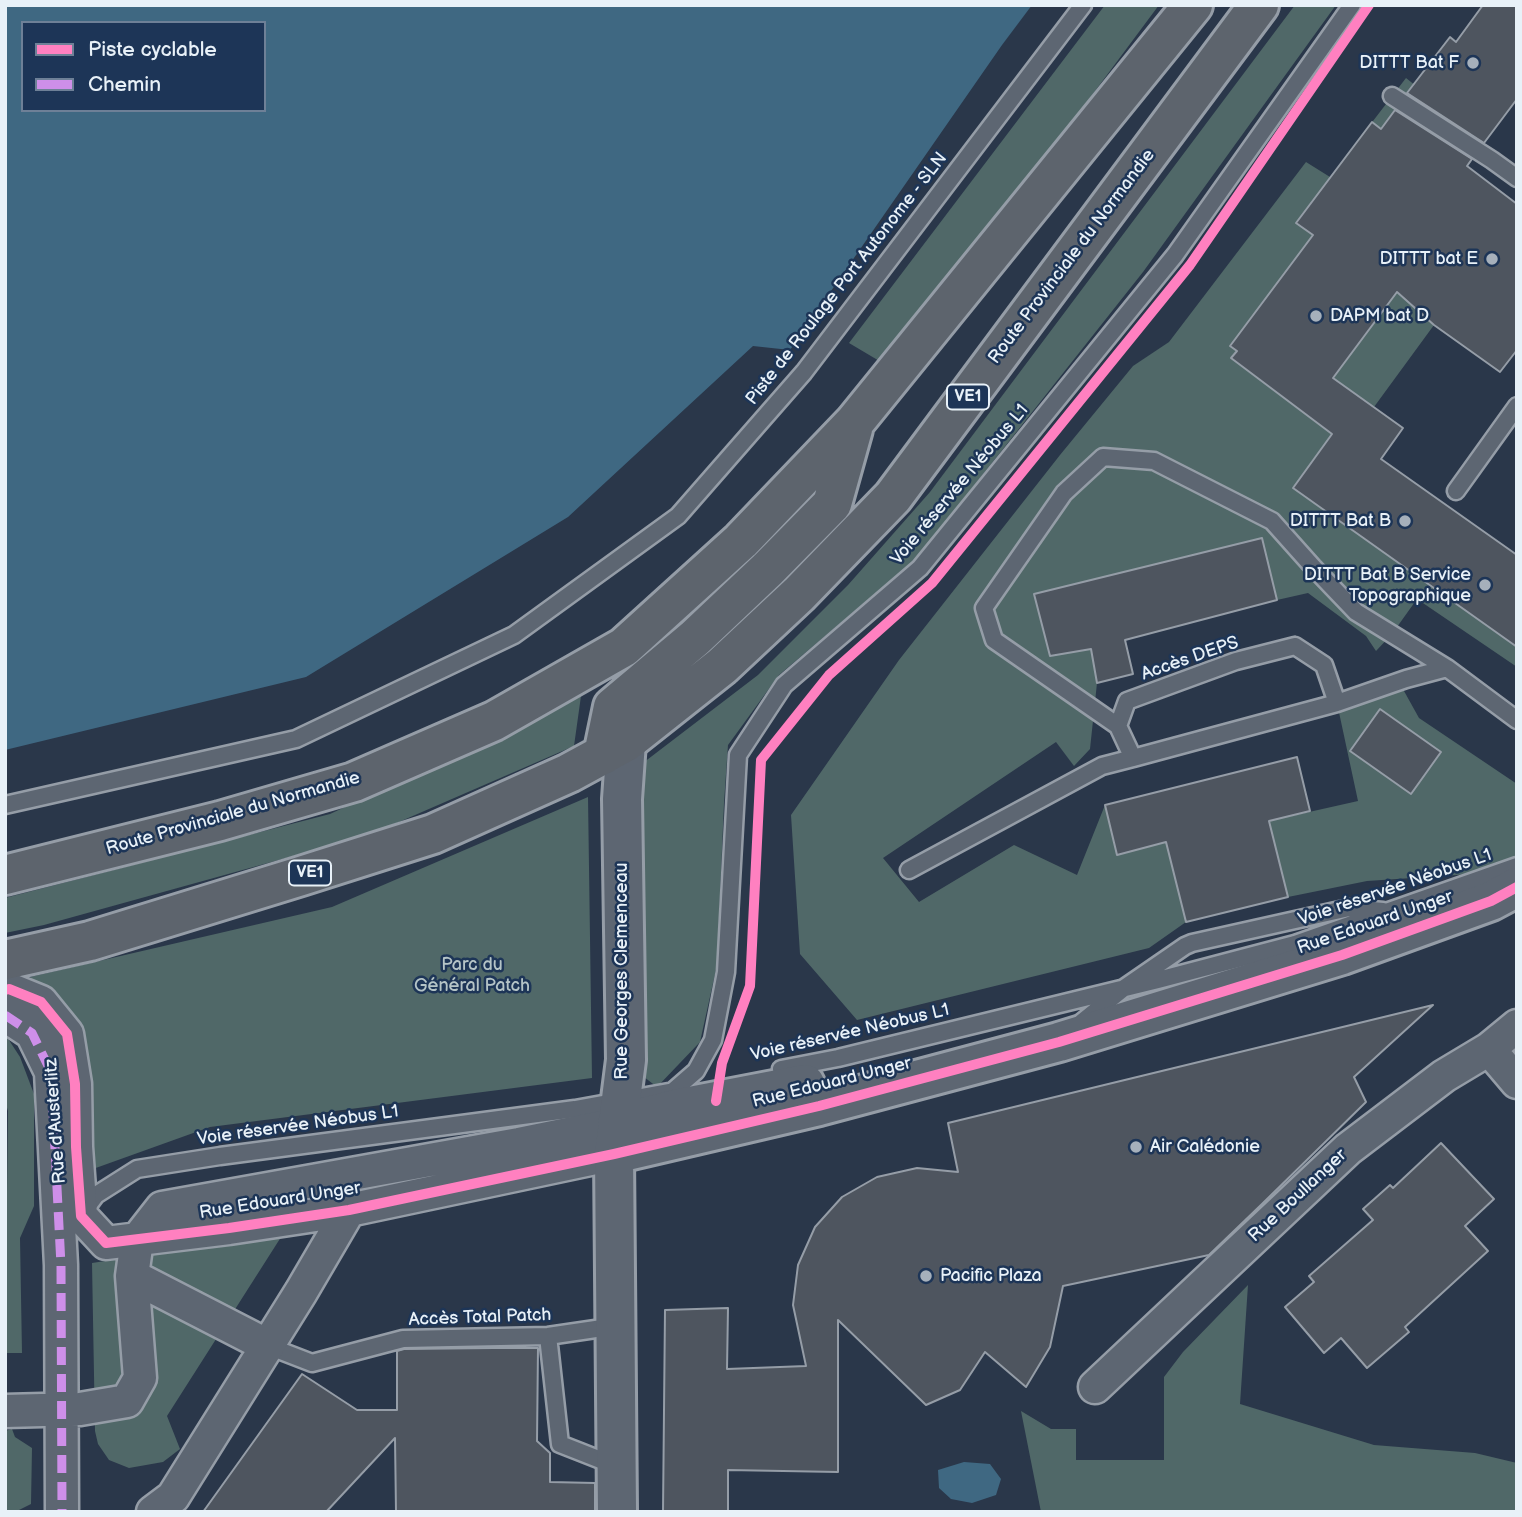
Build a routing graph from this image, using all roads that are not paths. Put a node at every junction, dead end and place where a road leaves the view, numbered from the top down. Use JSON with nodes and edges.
{"nodes":[{"id":1,"x":1083,"y":5,"type":"edge"},
{"id":2,"x":1192,"y":5,"type":"edge"},
{"id":3,"x":1259,"y":5,"type":"edge"},
{"id":4,"x":1352,"y":5,"type":"edge"},
{"id":5,"x":1392,"y":96,"type":"dead end"},
{"id":6,"x":1517,"y":178,"type":"edge"},
{"id":7,"x":1517,"y":406,"type":"edge"},
{"id":8,"x":854,"y":423,"type":"junction"},
{"id":9,"x":1456,"y":491,"type":"dead end"},
{"id":10,"x":1447,"y":668,"type":"junction"},
{"id":11,"x":1337,"y":703,"type":"junction"},
{"id":12,"x":1517,"y":720,"type":"edge"},
{"id":13,"x":1118,"y":726,"type":"junction"},
{"id":14,"x":614,"y":749,"type":"junction"},
{"id":15,"x":1133,"y":758,"type":"junction"},
{"id":16,"x":5,"y":805,"type":"edge"},
{"id":17,"x":1517,"y":866,"type":"edge"},
{"id":18,"x":909,"y":870,"type":"dead end"},
{"id":19,"x":5,"y":875,"type":"edge"},
{"id":20,"x":1517,"y":887,"type":"edge"},
{"id":21,"x":1390,"y":911,"type":"junction"},
{"id":22,"x":1449,"y":917,"type":"junction"},
{"id":23,"x":5,"y":960,"type":"edge"},
{"id":24,"x":1124,"y":988,"type":"junction"},
{"id":25,"x":5,"y":990,"type":"edge"},
{"id":26,"x":5,"y":1015,"type":"edge"},
{"id":27,"x":1517,"y":1026,"type":"edge"},
{"id":28,"x":1059,"y":1042,"type":"junction"},
{"id":29,"x":1489,"y":1049,"type":"junction"},
{"id":30,"x":772,"y":1071,"type":"dead end"},
{"id":31,"x":733,"y":1079,"type":"dead end"},
{"id":32,"x":1517,"y":1082,"type":"edge"},
{"id":33,"x":673,"y":1091,"type":"junction"},
{"id":34,"x":616,"y":1120,"type":"junction"},
{"id":35,"x":349,"y":1210,"type":"junction"},
{"id":36,"x":80,"y":1216,"type":"junction"},
{"id":37,"x":138,"y":1240,"type":"junction"},
{"id":38,"x":61,"y":1265,"type":"junction"},
{"id":39,"x":132,"y":1276,"type":"junction"},
{"id":40,"x":615,"y":1326,"type":"junction"},
{"id":41,"x":548,"y":1336,"type":"junction"},
{"id":42,"x":268,"y":1346,"type":"junction"},
{"id":43,"x":1095,"y":1387,"type":"dead end"},
{"id":44,"x":62,"y":1409,"type":"junction"},
{"id":45,"x":5,"y":1411,"type":"edge"},
{"id":46,"x":616,"y":1466,"type":"junction"},
{"id":47,"x":163,"y":1507,"type":"edge"},
{"id":48,"x":62,"y":1512,"type":"edge"},
{"id":49,"x":617,"y":1512,"type":"edge"}],
"edges":[{"from":1,"to":16,"type":"lane","name":"Piste de Roulage Port Autonome - SLN"},
{"from":2,"to":8,"type":"main road","name":"Route Provinciale du Normandie"},
{"from":3,"to":14,"type":"main road","name":"Route Provinciale du Normandie","number":"VE1"},
{"from":4,"to":33,"type":"lane","name":"Voie réservée Néobus L1"},
{"from":5,"to":6,"type":"lane"},
{"from":7,"to":9,"type":"lane"},
{"from":8,"to":14,"type":"main road"},
{"from":8,"to":19,"type":"main road","name":"Route Provinciale du Normandie"},
{"from":10,"to":11,"type":"lane"},
{"from":10,"to":12,"type":"lane"},
{"from":10,"to":13,"type":"lane"},
{"from":11,"to":13,"type":"lane","name":"Accès DEPS"},
{"from":11,"to":15,"type":"lane"},
{"from":13,"to":15,"type":"lane"},
{"from":14,"to":23,"type":"main road","name":"Route Provinciale du Normandie","number":"VE1"},
{"from":14,"to":34,"type":"street","name":"Rue Georges Clemenceau"},
{"from":15,"to":18,"type":"lane"},
{"from":17,"to":21,"type":"lane","name":"Voie réservée Néobus L1"},
{"from":20,"to":22,"type":"street","name":"Rue Edouard Unger"},
{"from":21,"to":22,"type":"lane"},
{"from":21,"to":24,"type":"lane","name":"Voie réservée Néobus L1"},
{"from":21,"to":24,"type":"lane"},
{"from":22,"to":28,"type":"street","name":"Rue Edouard Unger"},
{"from":24,"to":28,"type":"lane"},
{"from":24,"to":30,"type":"lane","name":"Voie réservée Néobus L1"},
{"from":25,"to":36,"type":"street","name":"Rue d'Austerlitz"},
{"from":26,"to":38,"type":"street","name":"Rue d'Austerlitz"},
{"from":27,"to":29,"type":"street","name":"Rue Boullanger"},
{"from":28,"to":34,"type":"street","name":"Rue Edouard Unger"},
{"from":29,"to":32,"type":"street"},
{"from":29,"to":43,"type":"street","name":"Rue Boullanger"},
{"from":31,"to":33,"type":"lane","name":"Voie réservée Néobus L1"},
{"from":33,"to":34,"type":"lane","name":"Voie réservée Néobus L1"},
{"from":34,"to":35,"type":"street","name":"Rue Edouard Unger"},
{"from":34,"to":36,"type":"lane","name":"Voie réservée Néobus L1"},
{"from":34,"to":37,"type":"street","name":"Rue Edouard Unger"},
{"from":34,"to":40,"type":"street","name":"Rue Georges Clemenceau"},
{"from":35,"to":37,"type":"street","name":"Rue Edouard Unger"},
{"from":35,"to":42,"type":"street"},
{"from":36,"to":37,"type":"street"},
{"from":36,"to":38,"type":"lane","name":"Voie réservée Néobus L1"},
{"from":37,"to":39,"type":"street"},
{"from":38,"to":44,"type":"street","name":"Rue d'Austerlitz"},
{"from":39,"to":42,"type":"street"},
{"from":39,"to":44,"type":"street"},
{"from":40,"to":41,"type":"lane","name":"Accès Total Patch"},
{"from":40,"to":46,"type":"street","name":"Rue Georges Clemenceau"},
{"from":41,"to":42,"type":"lane","name":"Accès Total Patch"},
{"from":41,"to":46,"type":"lane"},
{"from":42,"to":47,"type":"street"},
{"from":44,"to":45,"type":"street"},
{"from":44,"to":48,"type":"street","name":"Rue d'Austerlitz"},
{"from":46,"to":49,"type":"street","name":"Rue Georges Clemenceau"}]}
